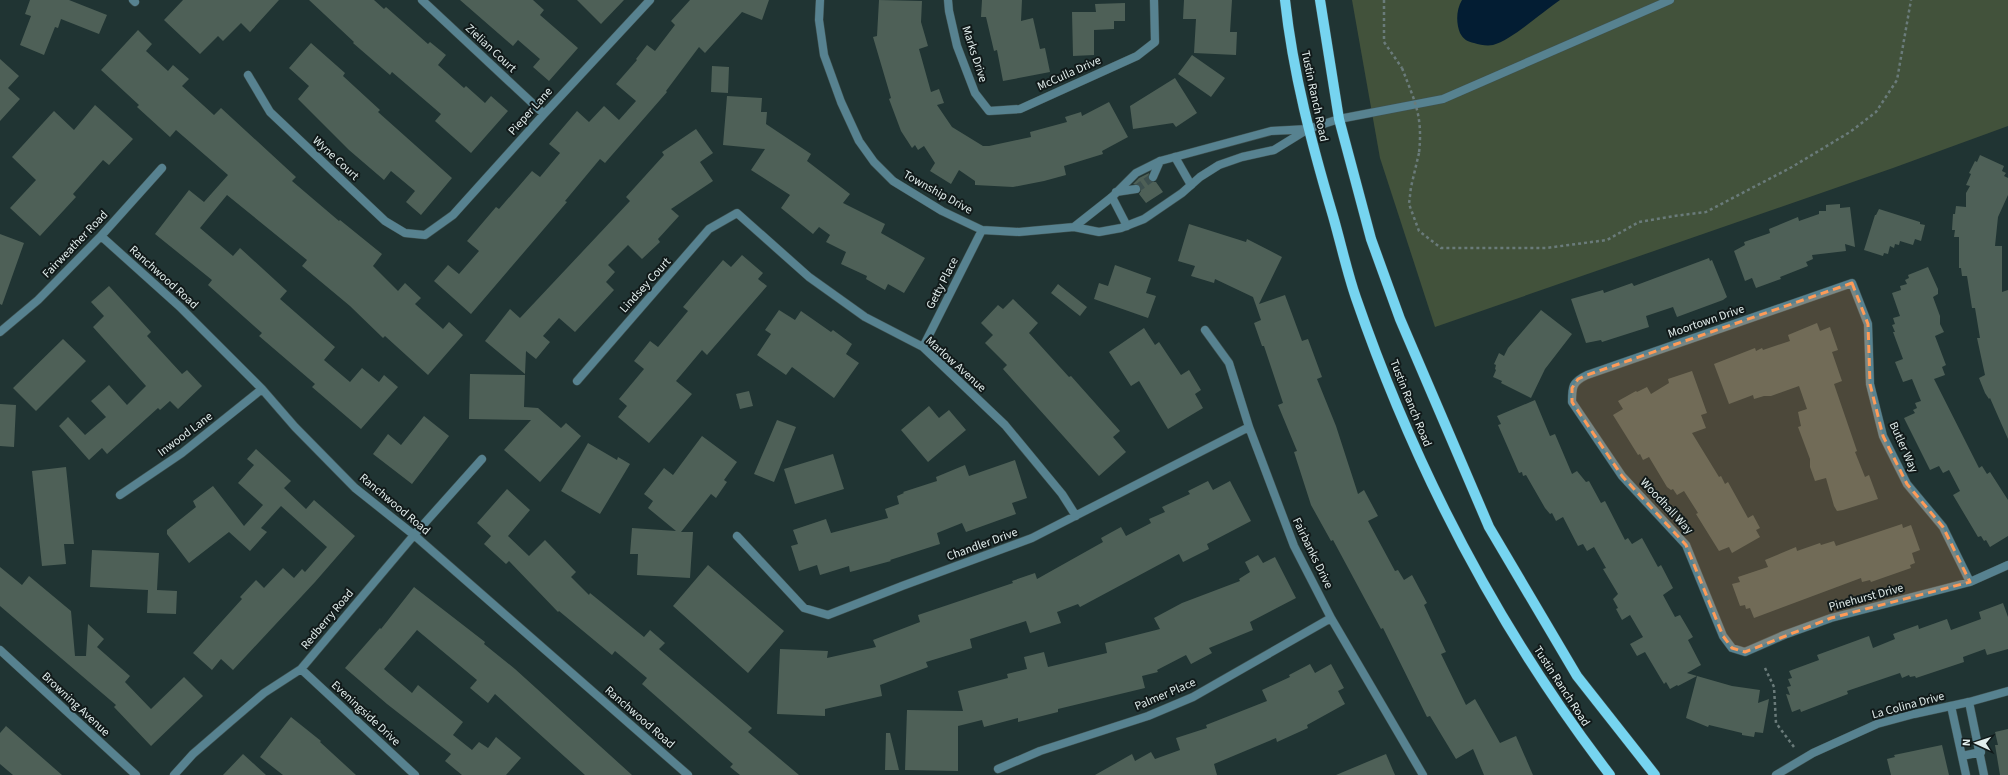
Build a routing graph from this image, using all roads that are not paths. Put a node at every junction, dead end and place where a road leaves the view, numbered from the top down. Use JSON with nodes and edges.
{"nodes":[{"id":1,"x":422,"y":0,"type":"edge"},
{"id":2,"x":650,"y":0,"type":"edge"},
{"id":3,"x":820,"y":0,"type":"edge"},
{"id":4,"x":948,"y":0,"type":"edge"},
{"id":5,"x":1154,"y":0,"type":"edge"},
{"id":6,"x":1285,"y":0,"type":"edge"},
{"id":7,"x":1320,"y":0,"type":"edge"},
{"id":8,"x":1670,"y":0,"type":"edge"},
{"id":9,"x":248,"y":75,"type":"dead end"},
{"id":10,"x":989,"y":111,"type":"joint"},
{"id":11,"x":544,"y":114,"type":"junction"},
{"id":12,"x":1339,"y":119,"type":"junction"},
{"id":13,"x":1308,"y":129,"type":"junction"},
{"id":14,"x":1175,"y":157,"type":"junction"},
{"id":15,"x":1160,"y":161,"type":"junction"},
{"id":16,"x":162,"y":168,"type":"dead end"},
{"id":17,"x":1153,"y":177,"type":"tunnel mouth"},
{"id":18,"x":1191,"y":185,"type":"junction"},
{"id":19,"x":1136,"y":189,"type":"tunnel mouth"},
{"id":20,"x":1114,"y":194,"type":"junction"},
{"id":21,"x":737,"y":213,"type":"joint"},
{"id":22,"x":1126,"y":226,"type":"junction"},
{"id":23,"x":1074,"y":227,"type":"junction"},
{"id":24,"x":982,"y":230,"type":"junction"},
{"id":25,"x":425,"y":235,"type":"joint"},
{"id":26,"x":101,"y":236,"type":"junction"},
{"id":27,"x":1852,"y":282,"type":"joint"},
{"id":28,"x":1205,"y":330,"type":"dead end"},
{"id":29,"x":0,"y":332,"type":"edge"},
{"id":30,"x":923,"y":347,"type":"junction"},
{"id":31,"x":577,"y":381,"type":"dead end"},
{"id":32,"x":1572,"y":388,"type":"joint"},
{"id":33,"x":262,"y":389,"type":"junction"},
{"id":34,"x":1249,"y":427,"type":"junction"},
{"id":35,"x":482,"y":460,"type":"dead end"},
{"id":36,"x":120,"y":495,"type":"dead end"},
{"id":37,"x":1076,"y":516,"type":"junction"},
{"id":38,"x":414,"y":534,"type":"junction"},
{"id":39,"x":738,"y":536,"type":"dead end"},
{"id":40,"x":2008,"y":565,"type":"edge"},
{"id":41,"x":1970,"y":582,"type":"junction"},
{"id":42,"x":1331,"y":618,"type":"junction"},
{"id":43,"x":1732,"y":648,"type":"joint"},
{"id":44,"x":0,"y":650,"type":"edge"},
{"id":45,"x":301,"y":669,"type":"junction"},
{"id":46,"x":2008,"y":691,"type":"edge"},
{"id":47,"x":1969,"y":702,"type":"junction"},
{"id":48,"x":1952,"y":706,"type":"junction"},
{"id":49,"x":1980,"y":752,"type":"junction"},
{"id":50,"x":1962,"y":756,"type":"junction"},
{"id":51,"x":998,"y":768,"type":"dead end"},
{"id":52,"x":136,"y":775,"type":"edge"},
{"id":53,"x":174,"y":775,"type":"edge"},
{"id":54,"x":415,"y":775,"type":"edge"},
{"id":55,"x":688,"y":775,"type":"edge"},
{"id":56,"x":1423,"y":775,"type":"edge"},
{"id":57,"x":1610,"y":775,"type":"edge"},
{"id":58,"x":1655,"y":775,"type":"edge"},
{"id":59,"x":1776,"y":775,"type":"edge"},
{"id":60,"x":1966,"y":775,"type":"edge"},
{"id":61,"x":1984,"y":775,"type":"edge"}],
"edges":[{"from":1,"to":11,"type":"street","name":"Zielian Court"},
{"from":2,"to":11,"type":"street","name":"Pieper Lane"},
{"from":3,"to":24,"type":"street","name":"Township Drive"},
{"from":4,"to":10,"type":"street","name":"Marks Drive"},
{"from":5,"to":10,"type":"street","name":"McCulla Drive"},
{"from":6,"to":13,"type":"main road","name":"Tustin Ranch Road"},
{"from":7,"to":12,"type":"main road","name":"Tustin Ranch Road"},
{"from":8,"to":12,"type":"street","name":"Tustin Ranch Road"},
{"from":9,"to":25,"type":"street","name":"Wyne Court"},
{"from":11,"to":25,"type":"street","name":"Pieper Lane"},
{"from":12,"to":13,"type":"street","name":"Township Drive"},
{"from":12,"to":58,"type":"main road","name":"Tustin Ranch Road"},
{"from":13,"to":14,"type":"street","name":"Township Drive"},
{"from":13,"to":18,"type":"street","name":"Township Drive"},
{"from":13,"to":57,"type":"main road","name":"Tustin Ranch Road"},
{"from":14,"to":15,"type":"street","name":"Township Drive"},
{"from":14,"to":18,"type":"street"},
{"from":15,"to":17,"type":"street"},
{"from":15,"to":20,"type":"street","name":"Township Drive"},
{"from":16,"to":26,"type":"street","name":"Fairweather Road"},
{"from":18,"to":22,"type":"street","name":"Township Drive"},
{"from":19,"to":20,"type":"street","name":"Township Drive"},
{"from":20,"to":22,"type":"street"},
{"from":20,"to":23,"type":"street","name":"Township Drive"},
{"from":21,"to":30,"type":"street","name":"Marlow Avenue"},
{"from":21,"to":31,"type":"street","name":"Lindsey Court"},
{"from":22,"to":23,"type":"street","name":"Township Drive"},
{"from":23,"to":24,"type":"street","name":"Township Drive"},
{"from":24,"to":30,"type":"street","name":"Getty Place"},
{"from":26,"to":29,"type":"street","name":"Fairweather Road"},
{"from":26,"to":33,"type":"street","name":"Ranchwood Road"},
{"from":27,"to":32,"type":"street","name":"Moortown Drive"},
{"from":27,"to":41,"type":"street","name":"Butler Way"},
{"from":28,"to":34,"type":"street","name":"Fairbanks Drive"},
{"from":30,"to":37,"type":"street","name":"Marlow Avenue"},
{"from":32,"to":43,"type":"street","name":"Woodhall Way"},
{"from":33,"to":36,"type":"street","name":"Inwood Lane"},
{"from":33,"to":38,"type":"street","name":"Ranchwood Road"},
{"from":34,"to":37,"type":"street","name":"Chandler Drive"},
{"from":34,"to":42,"type":"street","name":"Fairbanks Drive"},
{"from":35,"to":38,"type":"street","name":"Redberry Road"},
{"from":37,"to":39,"type":"street","name":"Chandler Drive"},
{"from":38,"to":45,"type":"street","name":"Redberry Road"},
{"from":38,"to":55,"type":"street","name":"Ranchwood Road"},
{"from":40,"to":41,"type":"street","name":"Pinehurst Drive"},
{"from":41,"to":43,"type":"street","name":"Pinehurst Drive"},
{"from":42,"to":51,"type":"street","name":"Palmer Place"},
{"from":42,"to":56,"type":"street","name":"Fairbanks Drive"},
{"from":44,"to":52,"type":"street","name":"Browning Avenue"},
{"from":45,"to":53,"type":"street","name":"Redberry Road"},
{"from":45,"to":54,"type":"street","name":"Eveningside Drive"},
{"from":46,"to":47,"type":"street","name":"La Colina Drive"},
{"from":47,"to":48,"type":"street","name":"La Colina Drive"},
{"from":47,"to":49,"type":"street"},
{"from":48,"to":50,"type":"street"},
{"from":48,"to":59,"type":"street","name":"La Colina Drive"},
{"from":49,"to":50,"type":"street"},
{"from":49,"to":61,"type":"street"},
{"from":50,"to":60,"type":"street"}]}
